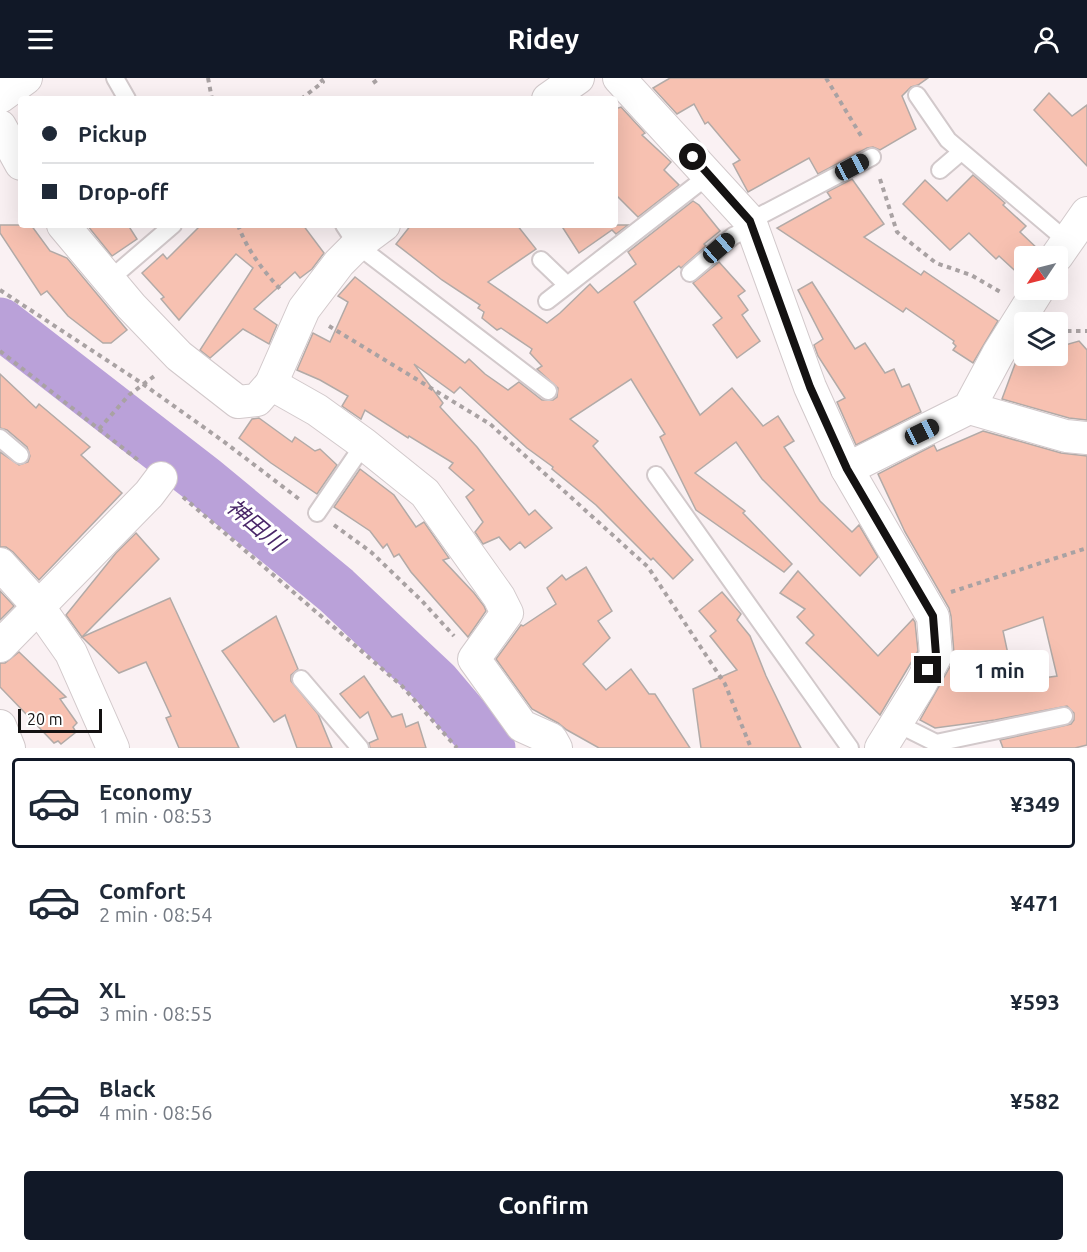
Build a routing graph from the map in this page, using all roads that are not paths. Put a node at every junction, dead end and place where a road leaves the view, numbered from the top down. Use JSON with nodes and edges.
{"nodes":[{"id":1,"x":26,"y":78,"type":"edge"},
{"id":2,"x":115,"y":78,"type":"edge"},
{"id":3,"x":578,"y":78,"type":"edge"},
{"id":4,"x":630,"y":81,"type":"edge"},
{"id":5,"x":917,"y":95,"type":"dead end"},
{"id":6,"x":125,"y":96,"type":"edge"},
{"id":7,"x":552,"y":96,"type":"edge"},
{"id":8,"x":0,"y":97,"type":"edge"},
{"id":9,"x":0,"y":126,"type":"edge"},
{"id":10,"x":961,"y":152,"type":"junction"},
{"id":11,"x":872,"y":157,"type":"road end"},
{"id":12,"x":18,"y":159,"type":"edge"},
{"id":13,"x":940,"y":170,"type":"dead end"},
{"id":14,"x":709,"y":174,"type":"junction"},
{"id":15,"x":751,"y":224,"type":"junction"},
{"id":16,"x":66,"y":228,"type":"edge"},
{"id":17,"x":170,"y":228,"type":"edge"},
{"id":18,"x":374,"y":228,"type":"edge"},
{"id":19,"x":350,"y":235,"type":"edge"},
{"id":20,"x":1074,"y":235,"type":"edge"},
{"id":21,"x":541,"y":260,"type":"dead end"},
{"id":22,"x":690,"y":273,"type":"dead end"},
{"id":23,"x":109,"y":280,"type":"junction"},
{"id":24,"x":566,"y":284,"type":"junction"},
{"id":25,"x":1032,"y":300,"type":"edge"},
{"id":26,"x":547,"y":301,"type":"dead end"},
{"id":27,"x":271,"y":384,"type":"junction"},
{"id":28,"x":548,"y":391,"type":"dead end"},
{"id":29,"x":969,"y":408,"type":"junction"},
{"id":30,"x":0,"y":438,"type":"edge"},
{"id":31,"x":1087,"y":438,"type":"edge"},
{"id":32,"x":364,"y":444,"type":"junction"},
{"id":33,"x":20,"y":455,"type":"dead end"},
{"id":34,"x":847,"y":469,"type":"junction"},
{"id":35,"x":656,"y":475,"type":"dead end"},
{"id":36,"x":161,"y":478,"type":"road end"},
{"id":37,"x":317,"y":513,"type":"road end"},
{"id":38,"x":0,"y":564,"type":"edge"},
{"id":39,"x":38,"y":606,"type":"junction"},
{"id":40,"x":0,"y":645,"type":"edge"},
{"id":41,"x":301,"y":679,"type":"dead end"},
{"id":42,"x":1064,"y":716,"type":"dead end"},
{"id":43,"x":0,"y":726,"type":"edge"},
{"id":44,"x":888,"y":735,"type":"edge"},
{"id":45,"x":9,"y":748,"type":"edge"},
{"id":46,"x":113,"y":748,"type":"edge"},
{"id":47,"x":360,"y":748,"type":"edge"},
{"id":48,"x":556,"y":748,"type":"edge"},
{"id":49,"x":850,"y":748,"type":"edge"}],
"edges":[{"from":1,"to":8,"type":"street"},
{"from":2,"to":6,"type":"lane"},
{"from":3,"to":7,"type":"street"},
{"from":4,"to":14,"type":"street"},
{"from":5,"to":10,"type":"lane"},
{"from":9,"to":12,"type":"street"},
{"from":10,"to":13,"type":"lane"},
{"from":10,"to":20,"type":"lane"},
{"from":11,"to":15,"type":"lane"},
{"from":14,"to":15,"type":"street"},
{"from":14,"to":24,"type":"lane"},
{"from":15,"to":22,"type":"lane"},
{"from":15,"to":34,"type":"street"},
{"from":16,"to":23,"type":"street"},
{"from":17,"to":23,"type":"lane"},
{"from":18,"to":19,"type":"street"},
{"from":19,"to":27,"type":"street"},
{"from":19,"to":28,"type":"lane"},
{"from":21,"to":24,"type":"lane"},
{"from":23,"to":27,"type":"street"},
{"from":24,"to":26,"type":"lane"},
{"from":25,"to":29,"type":"street"},
{"from":27,"to":32,"type":"street"},
{"from":29,"to":31,"type":"street"},
{"from":29,"to":34,"type":"street"},
{"from":30,"to":33,"type":"lane"},
{"from":32,"to":37,"type":"lane"},
{"from":32,"to":48,"type":"street"},
{"from":34,"to":44,"type":"street"},
{"from":35,"to":49,"type":"lane"},
{"from":36,"to":39,"type":"street"},
{"from":38,"to":39,"type":"street"},
{"from":39,"to":40,"type":"street"},
{"from":39,"to":46,"type":"street"},
{"from":41,"to":47,"type":"lane"},
{"from":42,"to":44,"type":"lane"},
{"from":43,"to":45,"type":"street"}]}
